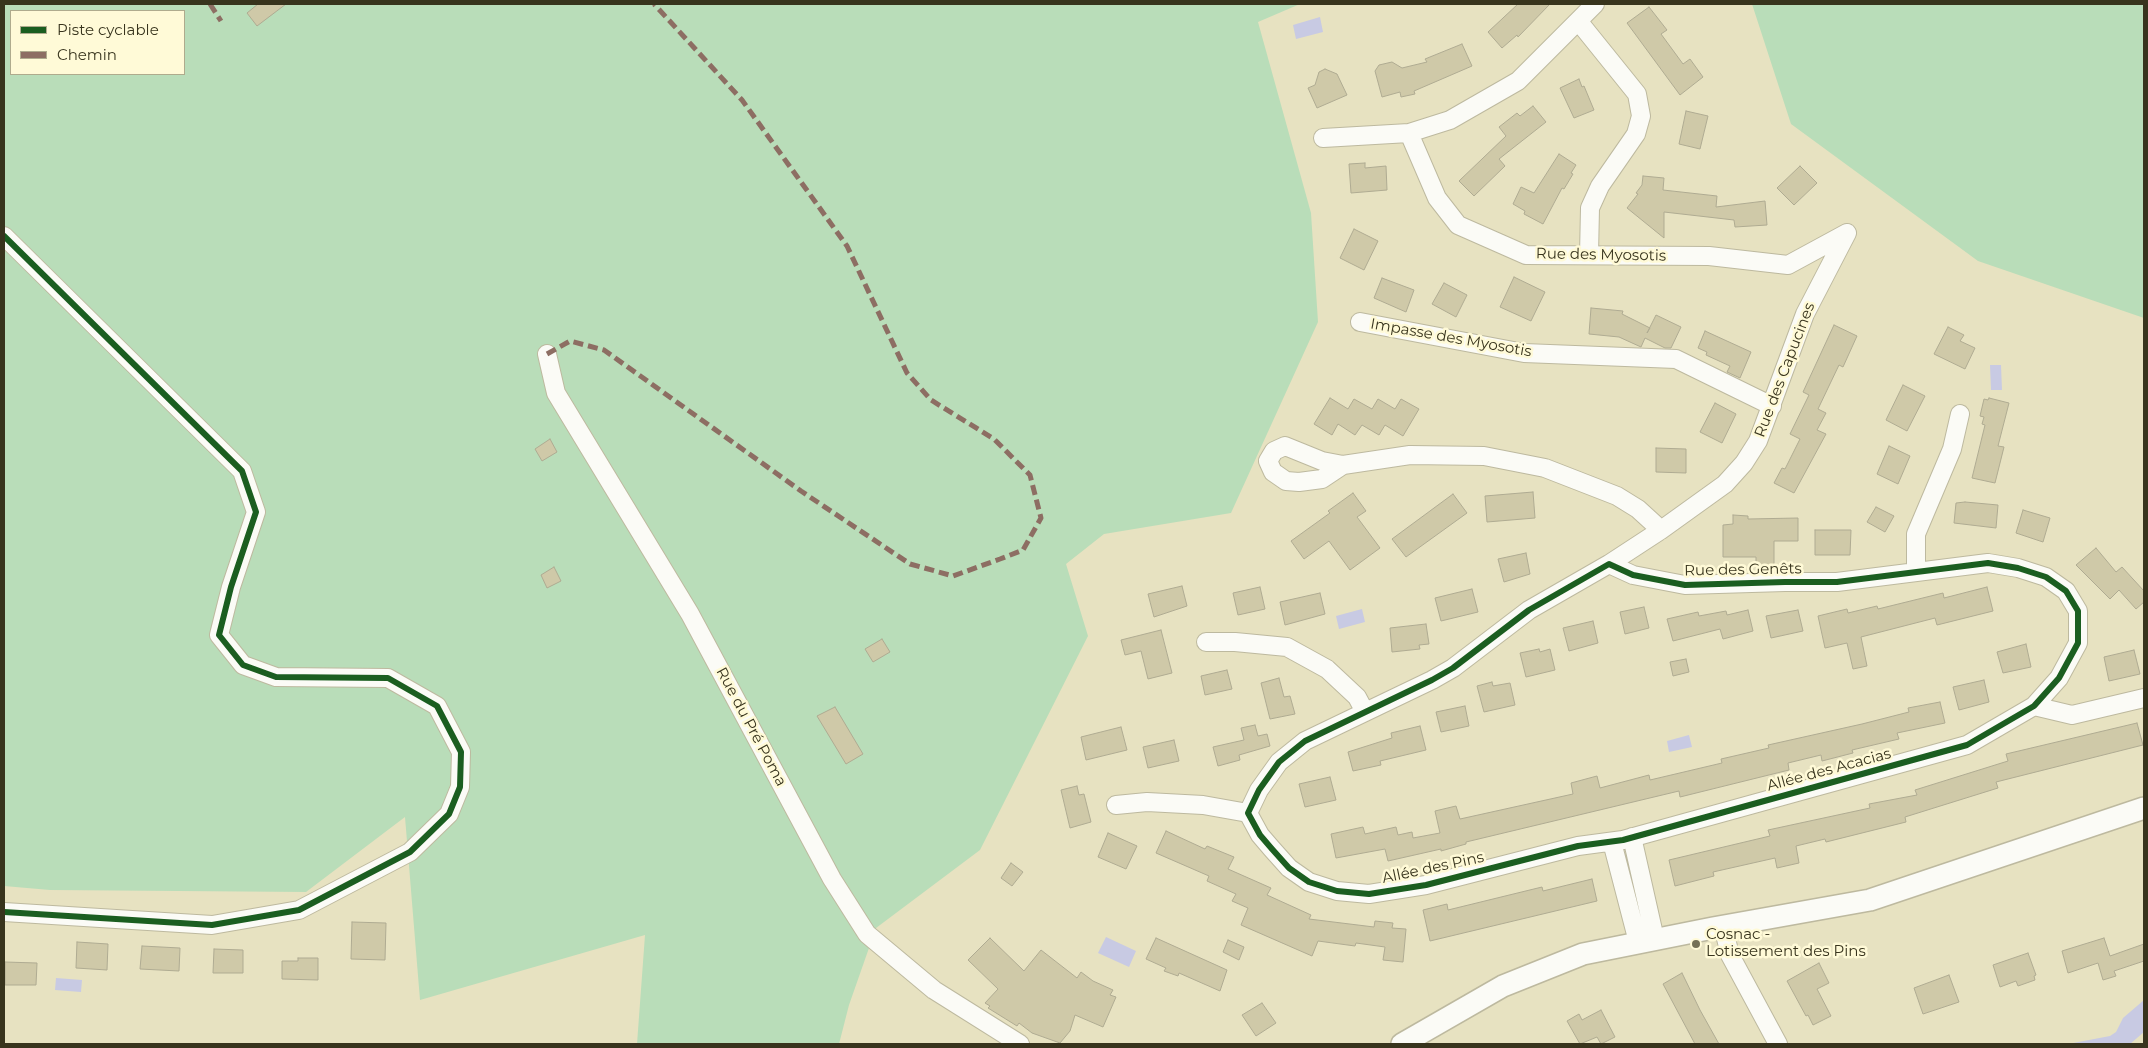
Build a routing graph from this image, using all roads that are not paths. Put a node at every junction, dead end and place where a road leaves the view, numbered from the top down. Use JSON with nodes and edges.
{"nodes":[{"id":1,"x":1595,"y":4,"type":"edge"},
{"id":2,"x":1579,"y":22,"type":"junction"},
{"id":3,"x":1409,"y":133,"type":"junction"},
{"id":4,"x":1323,"y":138,"type":"dead end"},
{"id":5,"x":1848,"y":233,"type":"joint"},
{"id":6,"x":4,"y":236,"type":"edge"},
{"id":7,"x":1589,"y":256,"type":"junction"},
{"id":8,"x":1360,"y":322,"type":"dead end"},
{"id":9,"x":547,"y":354,"type":"dead end"},
{"id":10,"x":1772,"y":406,"type":"junction"},
{"id":11,"x":1960,"y":414,"type":"dead end"},
{"id":12,"x":1343,"y":465,"type":"dead end"},
{"id":13,"x":1661,"y":530,"type":"junction"},
{"id":14,"x":1609,"y":564,"type":"junction"},
{"id":15,"x":1916,"y":572,"type":"junction"},
{"id":16,"x":1206,"y":642,"type":"dead end"},
{"id":17,"x":2144,"y":698,"type":"edge"},
{"id":18,"x":2034,"y":706,"type":"junction"},
{"id":19,"x":1365,"y":712,"type":"junction"},
{"id":20,"x":1116,"y":805,"type":"dead end"},
{"id":21,"x":2144,"y":808,"type":"edge"},
{"id":22,"x":1248,"y":813,"type":"junction"},
{"id":23,"x":1622,"y":840,"type":"junction"},
{"id":24,"x":4,"y":912,"type":"edge"},
{"id":25,"x":1723,"y":926,"type":"junction"},
{"id":26,"x":1647,"y":940,"type":"junction"},
{"id":27,"x":1020,"y":1044,"type":"edge"},
{"id":28,"x":1402,"y":1044,"type":"edge"},
{"id":29,"x":1778,"y":1044,"type":"edge"}],
"edges":[{"from":1,"to":2,"type":"street"},
{"from":2,"to":3,"type":"street"},
{"from":2,"to":7,"type":"street"},
{"from":3,"to":4,"type":"street"},
{"from":3,"to":7,"type":"street","name":"Rue des Myosotis"},
{"from":5,"to":7,"type":"street","name":"Rue des Myosotis"},
{"from":5,"to":10,"type":"street","name":"Rue des Capucines"},
{"from":6,"to":24,"type":"street"},
{"from":8,"to":10,"type":"street","name":"Impasse des Myosotis"},
{"from":9,"to":27,"type":"street","name":"Rue du Pré Poma"},
{"from":10,"to":13,"type":"street","name":"Rue des Capucines"},
{"from":11,"to":15,"type":"street"},
{"from":12,"to":13,"type":"street"},
{"from":13,"to":14,"type":"street","name":"Rue des Capucines"},
{"from":14,"to":15,"type":"street","name":"Rue des Genêts"},
{"from":14,"to":19,"type":"street"},
{"from":15,"to":18,"type":"street","name":"Rue des Genêts"},
{"from":16,"to":19,"type":"street"},
{"from":17,"to":18,"type":"street"},
{"from":18,"to":23,"type":"street","name":"Allée des Acacias"},
{"from":19,"to":22,"type":"street"},
{"from":20,"to":22,"type":"street"},
{"from":21,"to":25,"type":"street"},
{"from":22,"to":23,"type":"street","name":"Allée des Pins"},
{"from":23,"to":26,"type":"street"},
{"from":25,"to":26,"type":"street"},
{"from":25,"to":29,"type":"street"},
{"from":26,"to":28,"type":"street"}]}
